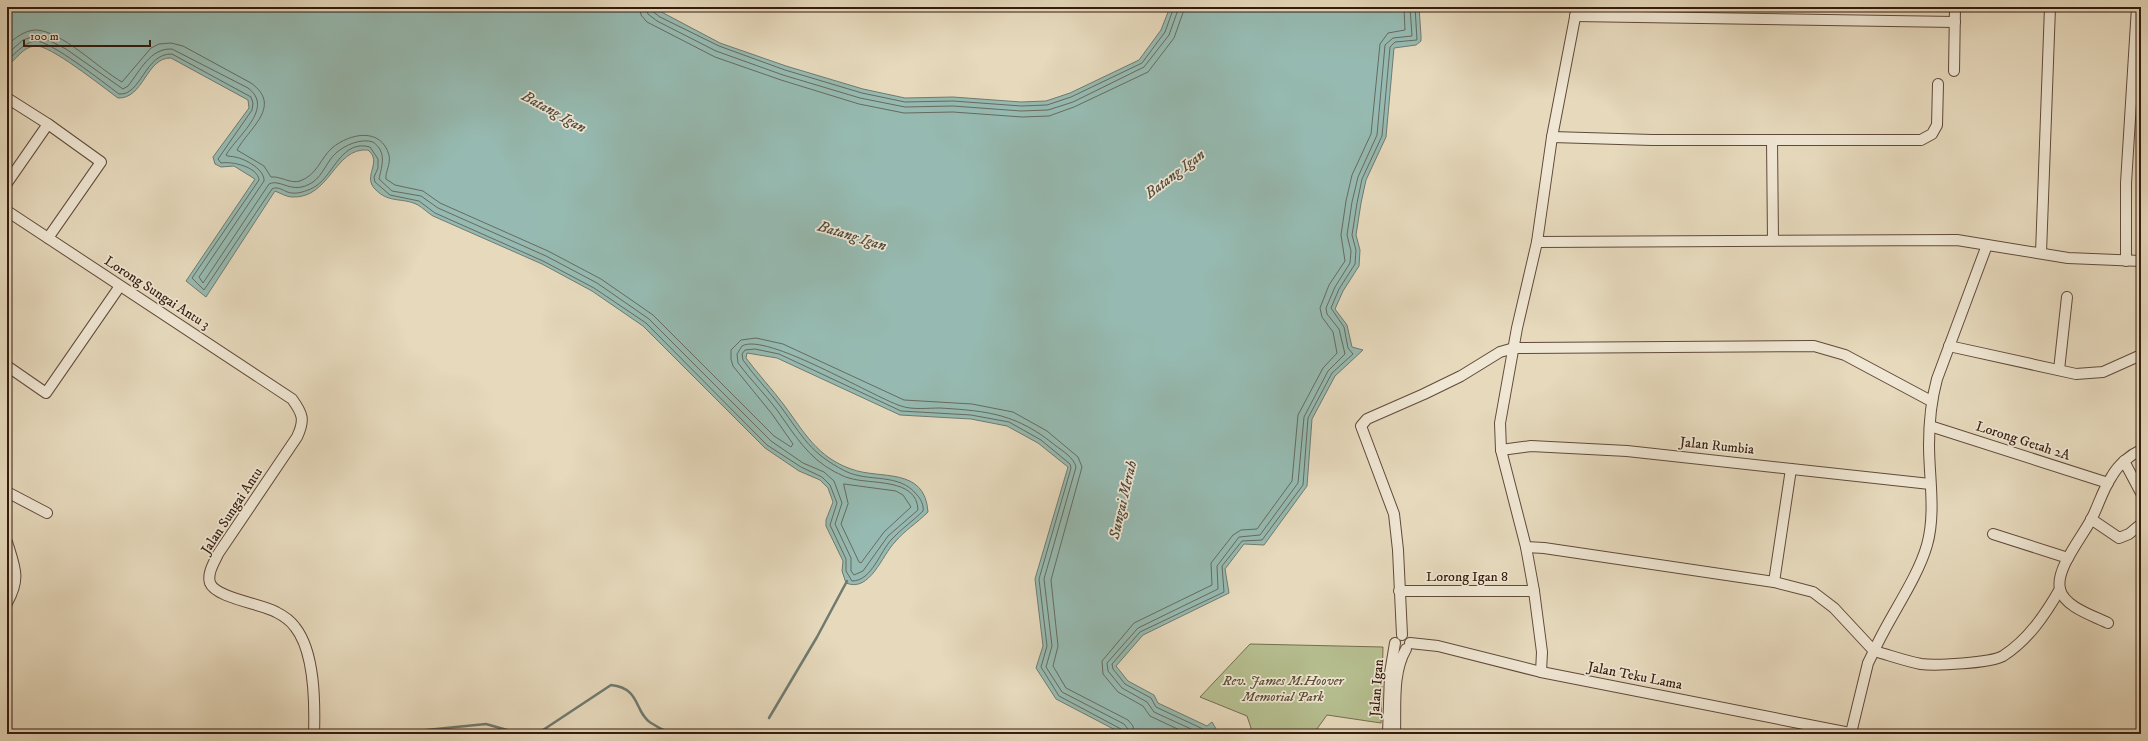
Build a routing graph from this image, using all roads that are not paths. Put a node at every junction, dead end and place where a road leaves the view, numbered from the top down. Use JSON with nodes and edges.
{"nodes":[{"id":1,"x":1759,"y":7,"type":"edge"},
{"id":2,"x":1955,"y":7,"type":"edge"},
{"id":3,"x":2050,"y":7,"type":"edge"},
{"id":4,"x":2137,"y":7,"type":"edge"},
{"id":5,"x":1576,"y":12,"type":"edge"},
{"id":6,"x":1760,"y":18,"type":"junction"},
{"id":7,"x":1955,"y":22,"type":"junction"},
{"id":8,"x":1954,"y":71,"type":"dead end"},
{"id":9,"x":1938,"y":84,"type":"dead end"},
{"id":10,"x":7,"y":98,"type":"edge"},
{"id":11,"x":48,"y":124,"type":"junction"},
{"id":12,"x":1552,"y":137,"type":"junction"},
{"id":13,"x":1772,"y":140,"type":"junction"},
{"id":14,"x":7,"y":183,"type":"edge"},
{"id":15,"x":7,"y":211,"type":"edge"},
{"id":16,"x":48,"y":238,"type":"junction"},
{"id":17,"x":1773,"y":240,"type":"junction"},
{"id":18,"x":1536,"y":242,"type":"junction"},
{"id":19,"x":1987,"y":245,"type":"junction"},
{"id":20,"x":2041,"y":253,"type":"junction"},
{"id":21,"x":2126,"y":261,"type":"junction"},
{"id":22,"x":2141,"y":261,"type":"edge"},
{"id":23,"x":120,"y":286,"type":"junction"},
{"id":24,"x":2067,"y":297,"type":"dead end"},
{"id":25,"x":1949,"y":346,"type":"junction"},
{"id":26,"x":1514,"y":348,"type":"junction"},
{"id":27,"x":2141,"y":356,"type":"edge"},
{"id":28,"x":7,"y":366,"type":"edge"},
{"id":29,"x":2059,"y":370,"type":"junction"},
{"id":30,"x":292,"y":399,"type":"joint"},
{"id":31,"x":1931,"y":401,"type":"junction"},
{"id":32,"x":1930,"y":426,"type":"junction"},
{"id":33,"x":1501,"y":450,"type":"junction"},
{"id":34,"x":2141,"y":450,"type":"edge"},
{"id":35,"x":2124,"y":461,"type":"junction"},
{"id":36,"x":1791,"y":469,"type":"junction"},
{"id":37,"x":2108,"y":483,"type":"junction"},
{"id":38,"x":1930,"y":484,"type":"junction"},
{"id":39,"x":7,"y":492,"type":"edge"},
{"id":40,"x":2141,"y":494,"type":"edge"},
{"id":41,"x":47,"y":514,"type":"dead end"},
{"id":42,"x":2091,"y":519,"type":"junction"},
{"id":43,"x":2141,"y":524,"type":"edge"},
{"id":44,"x":1993,"y":534,"type":"dead end"},
{"id":45,"x":7,"y":542,"type":"edge"},
{"id":46,"x":1526,"y":547,"type":"junction"},
{"id":47,"x":2068,"y":558,"type":"junction"},
{"id":48,"x":1774,"y":582,"type":"junction"},
{"id":49,"x":2060,"y":589,"type":"junction"},
{"id":50,"x":1399,"y":591,"type":"junction"},
{"id":51,"x":1534,"y":591,"type":"junction"},
{"id":52,"x":7,"y":603,"type":"edge"},
{"id":53,"x":2108,"y":623,"type":"dead end"},
{"id":54,"x":1402,"y":635,"type":"junction"},
{"id":55,"x":1395,"y":643,"type":"junction"},
{"id":56,"x":1408,"y":646,"type":"junction"},
{"id":57,"x":1874,"y":651,"type":"junction"},
{"id":58,"x":1541,"y":672,"type":"junction"},
{"id":59,"x":314,"y":734,"type":"edge"},
{"id":60,"x":1388,"y":734,"type":"edge"},
{"id":61,"x":1396,"y":734,"type":"edge"},
{"id":62,"x":1853,"y":734,"type":"edge"}],
"edges":[{"from":1,"to":6,"type":"street"},
{"from":2,"to":7,"type":"street"},
{"from":3,"to":20,"type":"street"},
{"from":4,"to":21,"type":"street"},
{"from":5,"to":6,"type":"street"},
{"from":5,"to":12,"type":"street"},
{"from":6,"to":7,"type":"street"},
{"from":7,"to":8,"type":"street"},
{"from":9,"to":13,"type":"street"},
{"from":10,"to":11,"type":"street"},
{"from":11,"to":14,"type":"street"},
{"from":11,"to":16,"type":"street"},
{"from":12,"to":13,"type":"street"},
{"from":12,"to":18,"type":"street"},
{"from":13,"to":17,"type":"street"},
{"from":15,"to":16,"type":"street","name":"Lorong Sungai Antu 3"},
{"from":16,"to":23,"type":"street","name":"Lorong Sungai Antu 3"},
{"from":17,"to":18,"type":"street"},
{"from":17,"to":19,"type":"street"},
{"from":18,"to":26,"type":"street"},
{"from":19,"to":20,"type":"street"},
{"from":19,"to":25,"type":"street"},
{"from":20,"to":21,"type":"street"},
{"from":21,"to":22,"type":"street"},
{"from":23,"to":28,"type":"street"},
{"from":23,"to":30,"type":"street","name":"Lorong Sungai Antu 3"},
{"from":24,"to":29,"type":"street"},
{"from":25,"to":29,"type":"street"},
{"from":25,"to":31,"type":"street"},
{"from":26,"to":31,"type":"street"},
{"from":26,"to":33,"type":"street"},
{"from":26,"to":50,"type":"street"},
{"from":27,"to":29,"type":"street"},
{"from":30,"to":59,"type":"street","name":"Jalan Sungai Antu"},
{"from":31,"to":32,"type":"street"},
{"from":32,"to":37,"type":"street","name":"Lorong Getah 2A"},
{"from":32,"to":38,"type":"street"},
{"from":33,"to":36,"type":"street","name":"Jalan Rumbia"},
{"from":33,"to":46,"type":"street"},
{"from":34,"to":35,"type":"street"},
{"from":35,"to":37,"type":"street"},
{"from":35,"to":40,"type":"street"},
{"from":36,"to":38,"type":"street","name":"Jalan Rumbia"},
{"from":36,"to":48,"type":"street"},
{"from":37,"to":42,"type":"street"},
{"from":38,"to":57,"type":"street"},
{"from":39,"to":41,"type":"street"},
{"from":42,"to":43,"type":"street"},
{"from":42,"to":47,"type":"street"},
{"from":44,"to":47,"type":"street"},
{"from":45,"to":52,"type":"street"},
{"from":46,"to":48,"type":"street"},
{"from":46,"to":51,"type":"street"},
{"from":47,"to":49,"type":"street"},
{"from":48,"to":57,"type":"street"},
{"from":49,"to":53,"type":"street"},
{"from":49,"to":57,"type":"street"},
{"from":50,"to":51,"type":"street","name":"Lorong Igan 8"},
{"from":50,"to":54,"type":"street"},
{"from":51,"to":58,"type":"street"},
{"from":54,"to":55,"type":"street"},
{"from":54,"to":56,"type":"street"},
{"from":55,"to":56,"type":"street"},
{"from":55,"to":60,"type":"street","name":"Jalan Igan"},
{"from":56,"to":58,"type":"street","name":"Jalan Teku Lama"},
{"from":56,"to":61,"type":"street","name":"Jalan Igan"},
{"from":57,"to":62,"type":"street"},
{"from":58,"to":62,"type":"street","name":"Jalan Teku Lama"}]}
